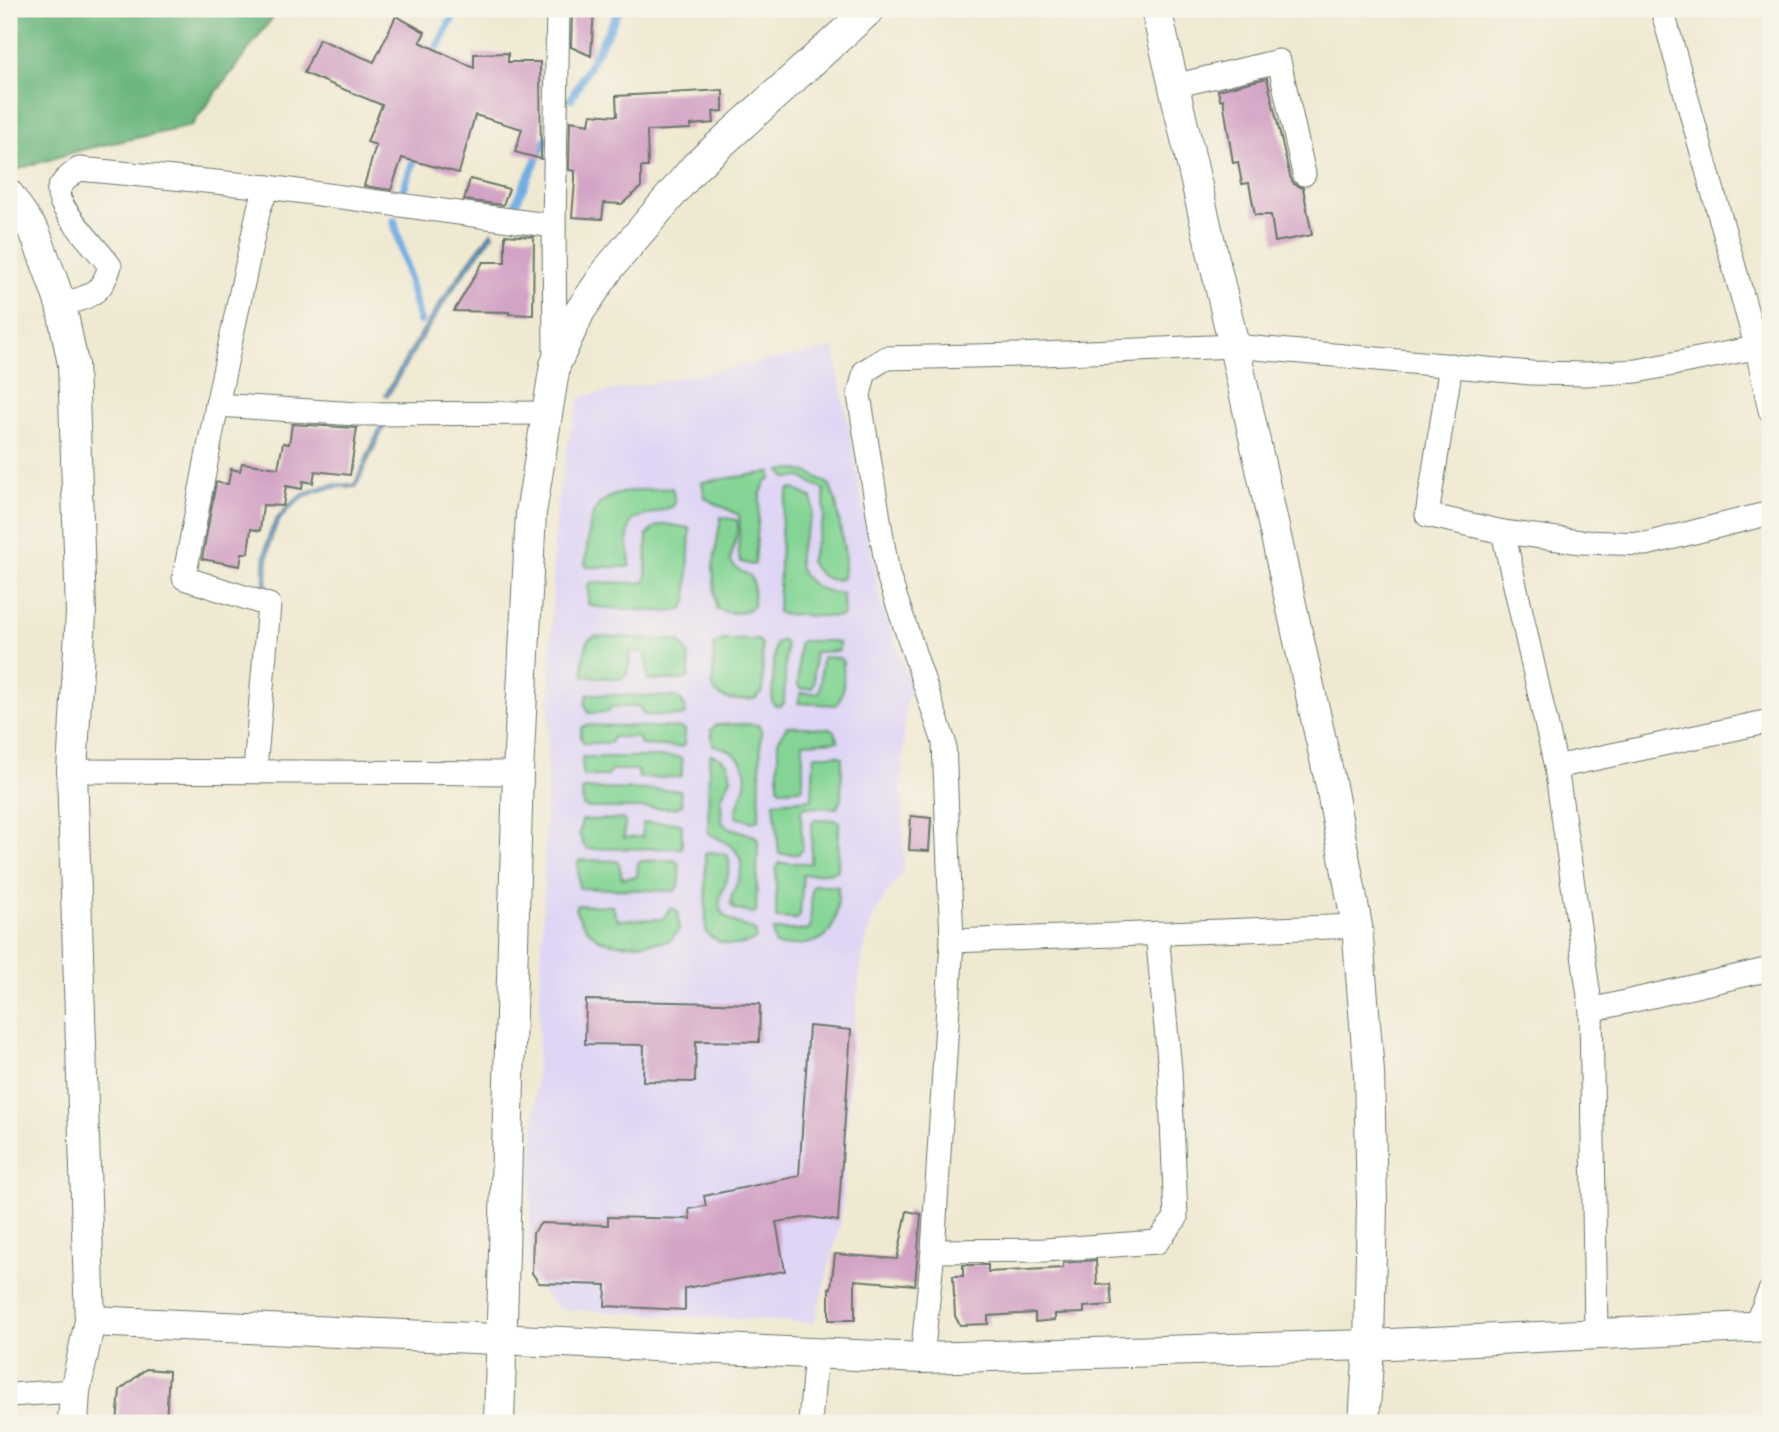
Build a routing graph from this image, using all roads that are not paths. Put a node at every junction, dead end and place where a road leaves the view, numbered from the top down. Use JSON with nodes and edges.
{"nodes":[{"id":1,"x":558,"y":9,"type":"edge"},
{"id":2,"x":870,"y":9,"type":"edge"},
{"id":3,"x":1156,"y":9,"type":"edge"},
{"id":4,"x":1662,"y":9,"type":"edge"},
{"id":5,"x":1174,"y":86,"type":"junction"},
{"id":6,"x":1304,"y":174,"type":"dead end"},
{"id":7,"x":268,"y":187,"type":"junction"},
{"id":8,"x":9,"y":195,"type":"edge"},
{"id":9,"x":554,"y":226,"type":"junction"},
{"id":10,"x":61,"y":304,"type":"junction"},
{"id":11,"x":1234,"y":346,"type":"junction"},
{"id":12,"x":1764,"y":347,"type":"edge"},
{"id":13,"x":555,"y":365,"type":"junction"},
{"id":14,"x":1451,"y":365,"type":"junction"},
{"id":15,"x":217,"y":405,"type":"junction"},
{"id":16,"x":1770,"y":410,"type":"edge"},
{"id":17,"x":546,"y":413,"type":"junction"},
{"id":18,"x":1770,"y":513,"type":"edge"},
{"id":19,"x":1503,"y":532,"type":"junction"},
{"id":20,"x":1770,"y":721,"type":"edge"},
{"id":21,"x":1556,"y":767,"type":"junction"},
{"id":22,"x":255,"y":770,"type":"junction"},
{"id":23,"x":72,"y":771,"type":"junction"},
{"id":24,"x":518,"y":773,"type":"junction"},
{"id":25,"x":1357,"y":926,"type":"junction"},
{"id":26,"x":1157,"y":933,"type":"junction"},
{"id":27,"x":952,"y":941,"type":"junction"},
{"id":28,"x":1770,"y":968,"type":"edge"},
{"id":29,"x":1591,"y":1010,"type":"junction"},
{"id":30,"x":933,"y":1251,"type":"junction"},
{"id":31,"x":1770,"y":1291,"type":"edge"},
{"id":32,"x":90,"y":1321,"type":"junction"},
{"id":33,"x":1762,"y":1327,"type":"edge"},
{"id":34,"x":1596,"y":1333,"type":"junction"},
{"id":35,"x":500,"y":1340,"type":"junction"},
{"id":36,"x":1369,"y":1345,"type":"junction"},
{"id":37,"x":816,"y":1353,"type":"junction"},
{"id":38,"x":922,"y":1358,"type":"junction"},
{"id":39,"x":75,"y":1391,"type":"junction"},
{"id":40,"x":9,"y":1395,"type":"edge"},
{"id":41,"x":73,"y":1423,"type":"edge"},
{"id":42,"x":499,"y":1423,"type":"edge"},
{"id":43,"x":810,"y":1423,"type":"edge"},
{"id":44,"x":1364,"y":1423,"type":"edge"}],
"edges":[{"from":1,"to":9,"type":"street"},
{"from":2,"to":13,"type":"street"},
{"from":3,"to":5,"type":"street"},
{"from":4,"to":12,"type":"street"},
{"from":5,"to":6,"type":"street"},
{"from":5,"to":11,"type":"street"},
{"from":7,"to":9,"type":"street"},
{"from":7,"to":10,"type":"street"},
{"from":7,"to":15,"type":"street"},
{"from":8,"to":10,"type":"street"},
{"from":9,"to":13,"type":"street"},
{"from":10,"to":23,"type":"street"},
{"from":11,"to":14,"type":"street"},
{"from":11,"to":25,"type":"street"},
{"from":11,"to":27,"type":"street"},
{"from":12,"to":14,"type":"street"},
{"from":12,"to":16,"type":"street"},
{"from":13,"to":17,"type":"street"},
{"from":14,"to":19,"type":"street"},
{"from":15,"to":17,"type":"street"},
{"from":15,"to":22,"type":"street"},
{"from":17,"to":24,"type":"street"},
{"from":18,"to":19,"type":"street"},
{"from":19,"to":21,"type":"street"},
{"from":20,"to":21,"type":"street"},
{"from":21,"to":29,"type":"street"},
{"from":22,"to":23,"type":"street"},
{"from":22,"to":24,"type":"street"},
{"from":23,"to":32,"type":"street"},
{"from":24,"to":35,"type":"street"},
{"from":25,"to":26,"type":"street"},
{"from":25,"to":36,"type":"street"},
{"from":26,"to":27,"type":"street"},
{"from":26,"to":30,"type":"street"},
{"from":27,"to":30,"type":"street"},
{"from":28,"to":29,"type":"street"},
{"from":29,"to":34,"type":"street"},
{"from":30,"to":38,"type":"street"},
{"from":31,"to":33,"type":"street"},
{"from":32,"to":35,"type":"street"},
{"from":32,"to":39,"type":"street"},
{"from":33,"to":34,"type":"street"},
{"from":34,"to":36,"type":"street"},
{"from":35,"to":37,"type":"street"},
{"from":35,"to":42,"type":"street"},
{"from":36,"to":38,"type":"street"},
{"from":36,"to":44,"type":"street"},
{"from":37,"to":38,"type":"street"},
{"from":37,"to":43,"type":"street"},
{"from":39,"to":40,"type":"street"},
{"from":39,"to":41,"type":"street"}]}
